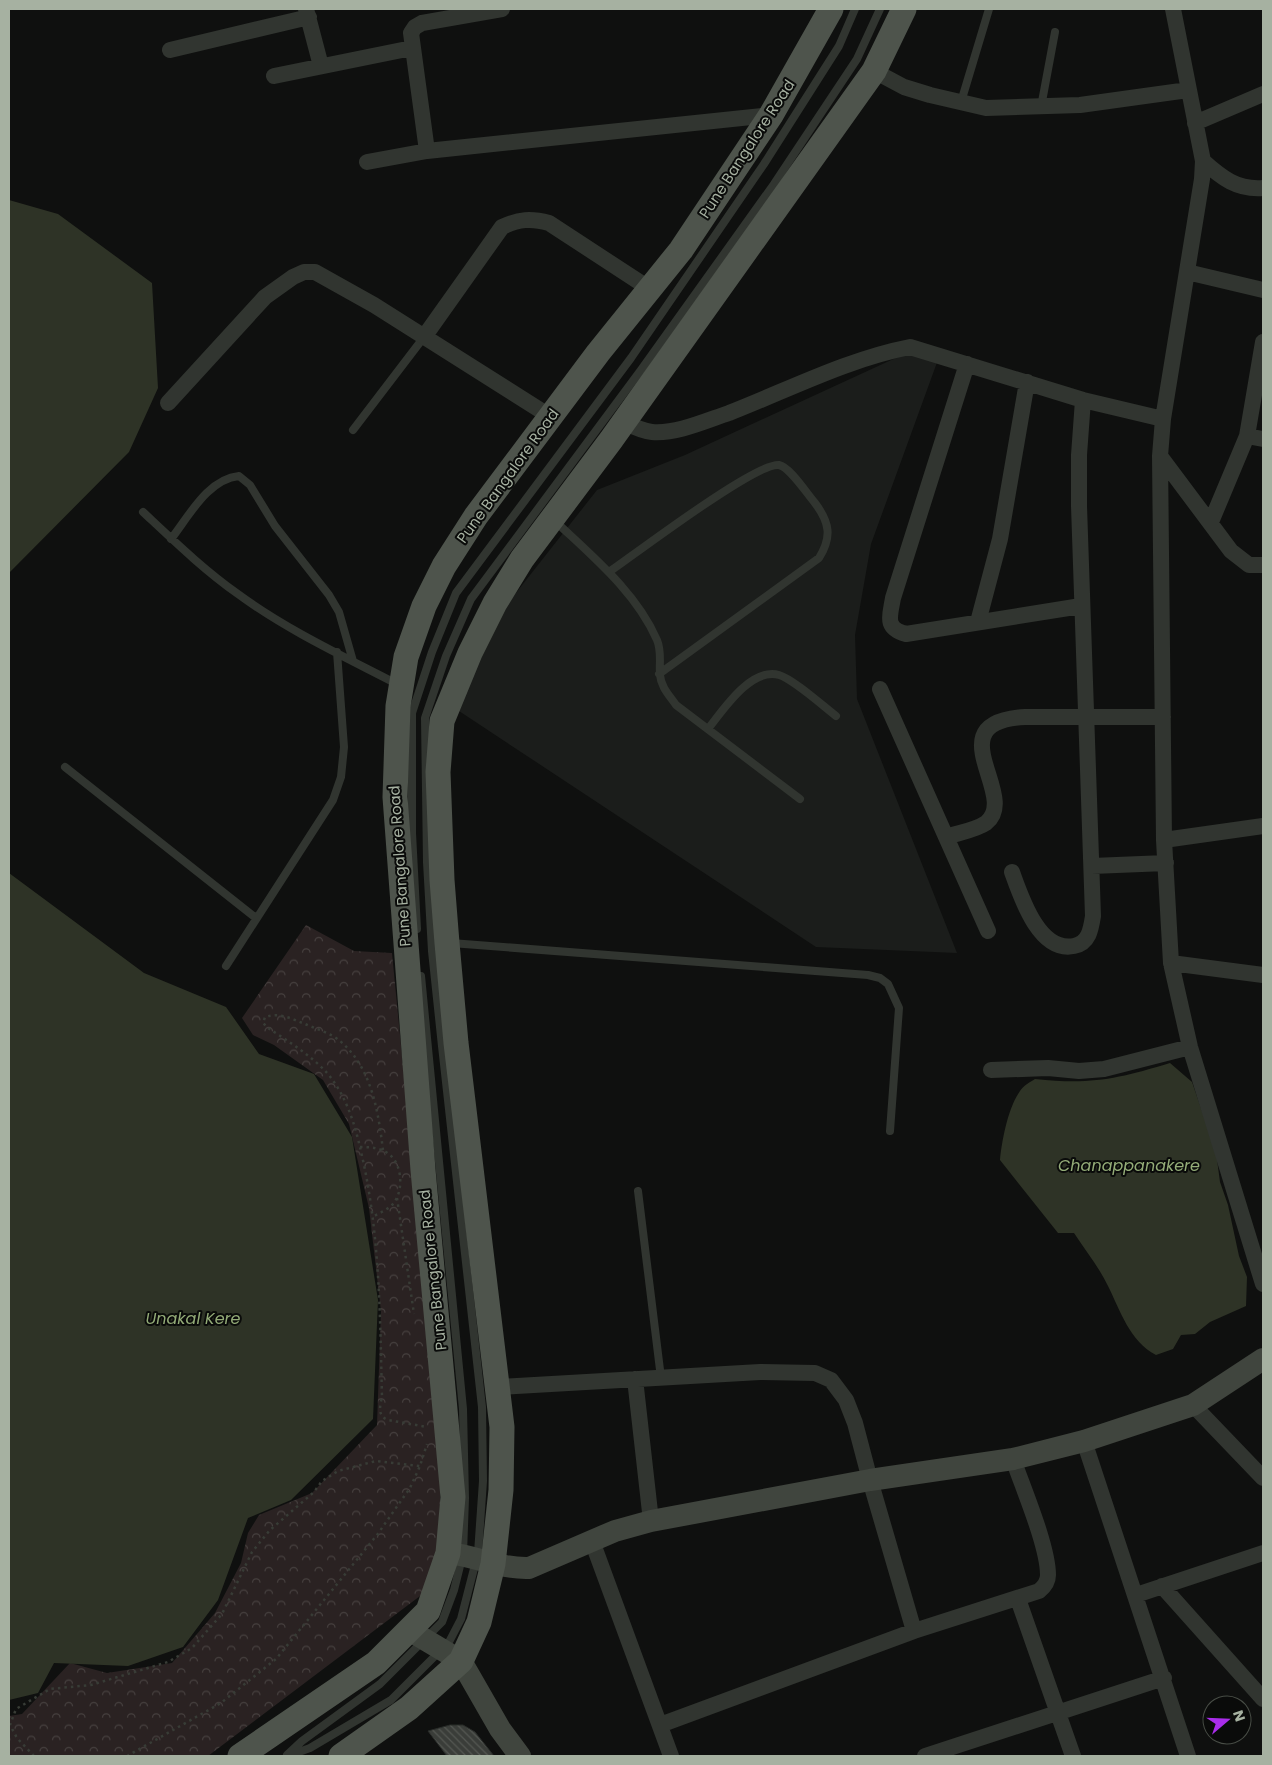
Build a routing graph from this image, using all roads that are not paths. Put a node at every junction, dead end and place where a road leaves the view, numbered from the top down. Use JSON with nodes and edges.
{"nodes":[{"id":1,"x":498,"y":9,"type":"edge"},
{"id":2,"x":831,"y":9,"type":"edge"},
{"id":3,"x":855,"y":9,"type":"edge"},
{"id":4,"x":880,"y":9,"type":"edge"},
{"id":5,"x":904,"y":9,"type":"edge"},
{"id":6,"x":989,"y":9,"type":"edge"},
{"id":7,"x":1173,"y":9,"type":"edge"},
{"id":8,"x":308,"y":13,"type":"edge"},
{"id":9,"x":1055,"y":32,"type":"dead end"},
{"id":10,"x":412,"y":48,"type":"junction"},
{"id":11,"x":170,"y":50,"type":"dead end"},
{"id":12,"x":321,"y":66,"type":"junction"},
{"id":13,"x":874,"y":71,"type":"junction"},
{"id":14,"x":274,"y":76,"type":"dead end"},
{"id":15,"x":1188,"y":90,"type":"junction"},
{"id":16,"x":1263,"y":94,"type":"edge"},
{"id":17,"x":961,"y":102,"type":"junction"},
{"id":18,"x":1041,"y":107,"type":"junction"},
{"id":19,"x":771,"y":115,"type":"junction"},
{"id":20,"x":1196,"y":123,"type":"junction"},
{"id":21,"x":427,"y":151,"type":"junction"},
{"id":22,"x":1203,"y":161,"type":"junction"},
{"id":23,"x":367,"y":162,"type":"dead end"},
{"id":24,"x":1263,"y":188,"type":"edge"},
{"id":25,"x":1187,"y":272,"type":"junction"},
{"id":26,"x":650,"y":289,"type":"junction"},
{"id":27,"x":1263,"y":290,"type":"edge"},
{"id":28,"x":424,"y":337,"type":"junction"},
{"id":29,"x":1263,"y":342,"type":"edge"},
{"id":30,"x":967,"y":364,"type":"junction"},
{"id":31,"x":1027,"y":382,"type":"junction"},
{"id":32,"x":1084,"y":400,"type":"junction"},
{"id":33,"x":168,"y":403,"type":"dead end"},
{"id":34,"x":551,"y":417,"type":"junction"},
{"id":35,"x":1163,"y":419,"type":"junction"},
{"id":36,"x":624,"y":422,"type":"junction"},
{"id":37,"x":353,"y":430,"type":"dead end"},
{"id":38,"x":1247,"y":436,"type":"junction"},
{"id":39,"x":1263,"y":439,"type":"edge"},
{"id":40,"x":1160,"y":456,"type":"junction"},
{"id":41,"x":143,"y":512,"type":"dead end"},
{"id":42,"x":552,"y":518,"type":"junction"},
{"id":43,"x":1211,"y":522,"type":"junction"},
{"id":44,"x":171,"y":539,"type":"junction"},
{"id":45,"x":1263,"y":565,"type":"edge"},
{"id":46,"x":609,"y":572,"type":"junction"},
{"id":47,"x":1081,"y":606,"type":"junction"},
{"id":48,"x":978,"y":622,"type":"junction"},
{"id":49,"x":337,"y":652,"type":"junction"},
{"id":50,"x":352,"y":661,"type":"junction"},
{"id":51,"x":660,"y":674,"type":"junction"},
{"id":52,"x":401,"y":686,"type":"junction"},
{"id":53,"x":880,"y":689,"type":"dead end"},
{"id":54,"x":836,"y":716,"type":"dead end"},
{"id":55,"x":1087,"y":717,"type":"junction"},
{"id":56,"x":1163,"y":717,"type":"junction"},
{"id":57,"x":708,"y":729,"type":"junction"},
{"id":58,"x":65,"y":767,"type":"dead end"},
{"id":59,"x":800,"y":799,"type":"dead end"},
{"id":60,"x":1263,"y":826,"type":"edge"},
{"id":61,"x":946,"y":837,"type":"junction"},
{"id":62,"x":1164,"y":840,"type":"junction"},
{"id":63,"x":1166,"y":863,"type":"junction"},
{"id":64,"x":1092,"y":866,"type":"junction"},
{"id":65,"x":1012,"y":872,"type":"dead end"},
{"id":66,"x":256,"y":918,"type":"junction"},
{"id":67,"x":988,"y":931,"type":"dead end"},
{"id":68,"x":418,"y":942,"type":"dead end"},
{"id":69,"x":447,"y":943,"type":"junction"},
{"id":70,"x":1171,"y":963,"type":"junction"},
{"id":71,"x":226,"y":966,"type":"dead end"},
{"id":72,"x":420,"y":971,"type":"dead end"},
{"id":73,"x":1263,"y":975,"type":"edge"},
{"id":74,"x":1190,"y":1048,"type":"junction"},
{"id":75,"x":991,"y":1070,"type":"dead end"},
{"id":76,"x":890,"y":1131,"type":"dead end"},
{"id":77,"x":638,"y":1190,"type":"dead end"},
{"id":78,"x":1263,"y":1284,"type":"edge"},
{"id":79,"x":1263,"y":1359,"type":"edge"},
{"id":80,"x":661,"y":1378,"type":"junction"},
{"id":81,"x":635,"y":1379,"type":"junction"},
{"id":82,"x":498,"y":1387,"type":"junction"},
{"id":83,"x":1193,"y":1405,"type":"junction"},
{"id":84,"x":1084,"y":1441,"type":"junction"},
{"id":85,"x":1013,"y":1459,"type":"junction"},
{"id":86,"x":1263,"y":1478,"type":"edge"},
{"id":87,"x":870,"y":1480,"type":"junction"},
{"id":88,"x":652,"y":1521,"type":"junction"},
{"id":89,"x":592,"y":1541,"type":"junction"},
{"id":90,"x":1263,"y":1553,"type":"edge"},
{"id":91,"x":470,"y":1558,"type":"junction"},
{"id":92,"x":1162,"y":1586,"type":"junction"},
{"id":93,"x":1136,"y":1595,"type":"junction"},
{"id":94,"x":1018,"y":1600,"type":"junction"},
{"id":95,"x":914,"y":1631,"type":"junction"},
{"id":96,"x":434,"y":1645,"type":"junction"},
{"id":97,"x":1164,"y":1678,"type":"junction"},
{"id":98,"x":1263,"y":1699,"type":"edge"},
{"id":99,"x":1058,"y":1713,"type":"junction"},
{"id":100,"x":660,"y":1725,"type":"junction"},
{"id":101,"x":240,"y":1756,"type":"edge"},
{"id":102,"x":287,"y":1756,"type":"edge"},
{"id":103,"x":341,"y":1756,"type":"edge"},
{"id":104,"x":520,"y":1756,"type":"edge"},
{"id":105,"x":671,"y":1756,"type":"edge"},
{"id":106,"x":925,"y":1756,"type":"edge"},
{"id":107,"x":1073,"y":1756,"type":"edge"},
{"id":108,"x":1188,"y":1756,"type":"edge"}],
"edges":[{"from":1,"to":10,"type":"street"},
{"from":2,"to":19,"type":"main road","name":"Pune Bangalore Road"},
{"from":3,"to":68,"type":"lane"},
{"from":4,"to":91,"type":"lane"},
{"from":5,"to":13,"type":"main road","name":"Pune Bangalore Road"},
{"from":6,"to":17,"type":"lane"},
{"from":7,"to":15,"type":"street"},
{"from":8,"to":11,"type":"street"},
{"from":8,"to":12,"type":"street"},
{"from":9,"to":18,"type":"lane"},
{"from":10,"to":12,"type":"street"},
{"from":10,"to":21,"type":"street"},
{"from":12,"to":14,"type":"street"},
{"from":13,"to":17,"type":"street"},
{"from":13,"to":36,"type":"main road","name":"Pune Bangalore Road"},
{"from":15,"to":18,"type":"street"},
{"from":15,"to":20,"type":"street"},
{"from":16,"to":20,"type":"street"},
{"from":17,"to":18,"type":"street"},
{"from":19,"to":21,"type":"street"},
{"from":19,"to":26,"type":"main road","name":"Pune Bangalore Road"},
{"from":20,"to":22,"type":"street"},
{"from":21,"to":23,"type":"street"},
{"from":22,"to":24,"type":"street"},
{"from":22,"to":25,"type":"street"},
{"from":25,"to":27,"type":"street"},
{"from":25,"to":35,"type":"street"},
{"from":26,"to":28,"type":"street"},
{"from":26,"to":34,"type":"main road","name":"Pune Bangalore Road"},
{"from":28,"to":33,"type":"street"},
{"from":28,"to":34,"type":"street"},
{"from":28,"to":37,"type":"lane"},
{"from":29,"to":38,"type":"street"},
{"from":30,"to":31,"type":"street"},
{"from":30,"to":36,"type":"street"},
{"from":30,"to":48,"type":"street"},
{"from":31,"to":32,"type":"street"},
{"from":31,"to":48,"type":"street"},
{"from":32,"to":35,"type":"street"},
{"from":32,"to":47,"type":"street"},
{"from":34,"to":52,"type":"main road","name":"Pune Bangalore Road"},
{"from":35,"to":40,"type":"street"},
{"from":36,"to":42,"type":"main road","name":"Pune Bangalore Road"},
{"from":38,"to":39,"type":"street"},
{"from":38,"to":43,"type":"street"},
{"from":40,"to":43,"type":"street"},
{"from":40,"to":56,"type":"street"},
{"from":41,"to":44,"type":"lane"},
{"from":42,"to":46,"type":"lane"},
{"from":42,"to":69,"type":"main road","name":"Pune Bangalore Road"},
{"from":43,"to":45,"type":"street"},
{"from":44,"to":49,"type":"lane"},
{"from":44,"to":50,"type":"lane"},
{"from":46,"to":51,"type":"lane"},
{"from":46,"to":51,"type":"lane"},
{"from":47,"to":48,"type":"street"},
{"from":47,"to":55,"type":"street"},
{"from":49,"to":50,"type":"lane"},
{"from":49,"to":66,"type":"lane"},
{"from":50,"to":52,"type":"lane"},
{"from":51,"to":57,"type":"lane"},
{"from":52,"to":91,"type":"main road","name":"Pune Bangalore Road"},
{"from":53,"to":61,"type":"street"},
{"from":54,"to":57,"type":"lane"},
{"from":55,"to":56,"type":"street"},
{"from":55,"to":61,"type":"street"},
{"from":55,"to":64,"type":"street"},
{"from":56,"to":62,"type":"street"},
{"from":57,"to":59,"type":"lane"},
{"from":58,"to":66,"type":"lane"},
{"from":60,"to":62,"type":"street"},
{"from":61,"to":67,"type":"street"},
{"from":62,"to":63,"type":"street"},
{"from":63,"to":64,"type":"street"},
{"from":63,"to":70,"type":"street"},
{"from":64,"to":65,"type":"street"},
{"from":66,"to":71,"type":"lane"},
{"from":69,"to":76,"type":"lane"},
{"from":69,"to":82,"type":"main road","name":"Pune Bangalore Road"},
{"from":70,"to":73,"type":"street"},
{"from":70,"to":74,"type":"street"},
{"from":72,"to":91,"type":"lane"},
{"from":74,"to":75,"type":"street"},
{"from":74,"to":78,"type":"street"},
{"from":77,"to":80,"type":"lane"},
{"from":79,"to":83,"type":"street"},
{"from":80,"to":81,"type":"street"},
{"from":80,"to":87,"type":"street"},
{"from":81,"to":82,"type":"street"},
{"from":81,"to":88,"type":"street"},
{"from":82,"to":91,"type":"main road","name":"Pune Bangalore Road"},
{"from":83,"to":84,"type":"street"},
{"from":83,"to":86,"type":"street"},
{"from":84,"to":85,"type":"street"},
{"from":84,"to":93,"type":"street"},
{"from":85,"to":87,"type":"street"},
{"from":85,"to":94,"type":"street"},
{"from":87,"to":88,"type":"street"},
{"from":87,"to":95,"type":"street"},
{"from":88,"to":89,"type":"street"},
{"from":89,"to":91,"type":"street"},
{"from":89,"to":100,"type":"street"},
{"from":90,"to":92,"type":"street"},
{"from":91,"to":96,"type":"main road","name":"Pune Bangalore Road"},
{"from":91,"to":96,"type":"main road","name":"Pune Bangalore Road"},
{"from":92,"to":93,"type":"street"},
{"from":92,"to":98,"type":"street"},
{"from":93,"to":97,"type":"street"},
{"from":94,"to":95,"type":"street"},
{"from":94,"to":99,"type":"street"},
{"from":95,"to":100,"type":"street"},
{"from":96,"to":101,"type":"main road","name":"Pune Bangalore Road"},
{"from":96,"to":102,"type":"lane"},
{"from":96,"to":102,"type":"lane"},
{"from":96,"to":103,"type":"main road","name":"Pune Bangalore Road"},
{"from":96,"to":104,"type":"street"},
{"from":97,"to":99,"type":"street"},
{"from":97,"to":108,"type":"street"},
{"from":99,"to":106,"type":"street"},
{"from":99,"to":107,"type":"street"},
{"from":100,"to":105,"type":"street"}]}
